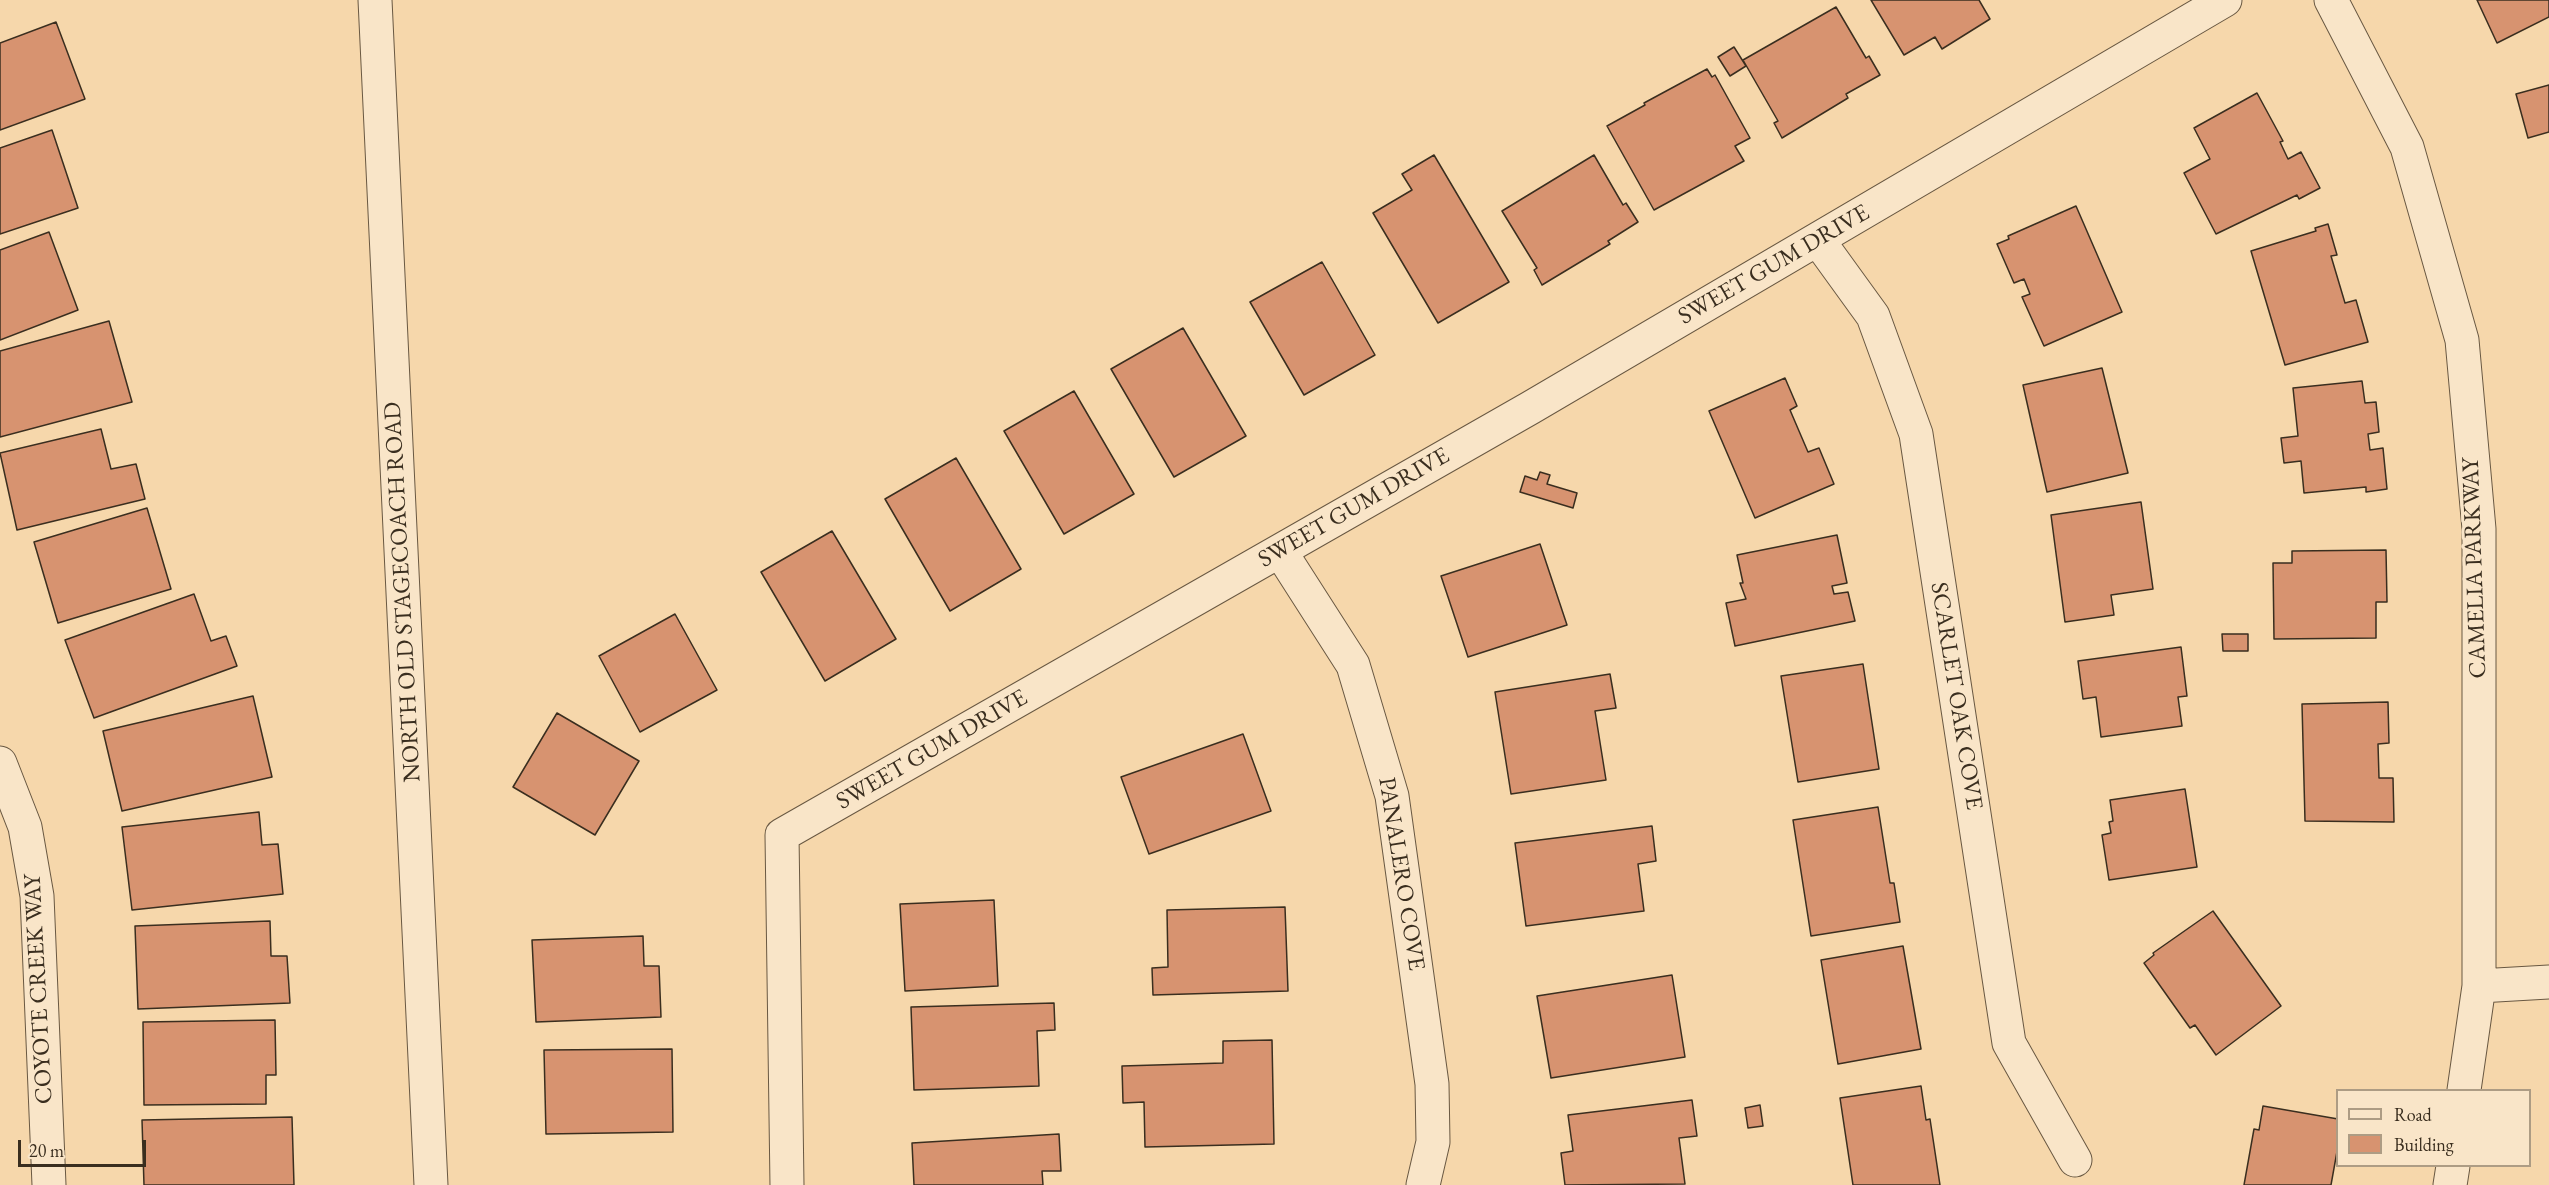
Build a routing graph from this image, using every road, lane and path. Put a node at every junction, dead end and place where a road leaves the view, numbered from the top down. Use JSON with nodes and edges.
{"nodes":[{"id":1,"x":375,"y":0,"type":"edge"},
{"id":2,"x":2225,"y":0,"type":"edge"},
{"id":3,"x":2331,"y":0,"type":"edge"},
{"id":4,"x":1818,"y":240,"type":"junction"},
{"id":5,"x":1280,"y":550,"type":"junction"},
{"id":6,"x":0,"y":763,"type":"edge"},
{"id":7,"x":2549,"y":982,"type":"edge"},
{"id":8,"x":2479,"y":987,"type":"junction"},
{"id":9,"x":2464,"y":1089,"type":"edge"},
{"id":10,"x":2075,"y":1160,"type":"dead end"},
{"id":11,"x":2453,"y":1167,"type":"edge"},
{"id":12,"x":49,"y":1185,"type":"edge"},
{"id":13,"x":431,"y":1185,"type":"edge"},
{"id":14,"x":787,"y":1185,"type":"edge"},
{"id":15,"x":1424,"y":1185,"type":"edge"},
{"id":16,"x":2450,"y":1185,"type":"edge"}],
"edges":[{"from":1,"to":13,"type":"street","name":"NORTH OLD STAGECOACH ROAD"},
{"from":2,"to":4,"type":"street","name":"SWEET GUM DRIVE"},
{"from":3,"to":8,"type":"street","name":"CAMELIA PARKWAY"},
{"from":4,"to":5,"type":"street","name":"SWEET GUM DRIVE"},
{"from":4,"to":10,"type":"street","name":"SCARLET OAK COVE"},
{"from":5,"to":14,"type":"street","name":"SWEET GUM DRIVE"},
{"from":5,"to":15,"type":"street","name":"PANALERO COVE"},
{"from":6,"to":12,"type":"street","name":"COYOTE CREEK WAY"},
{"from":7,"to":8,"type":"street"},
{"from":8,"to":9,"type":"street","name":"CAMELIA PARKWAY"},
{"from":11,"to":16,"type":"street"}]}
